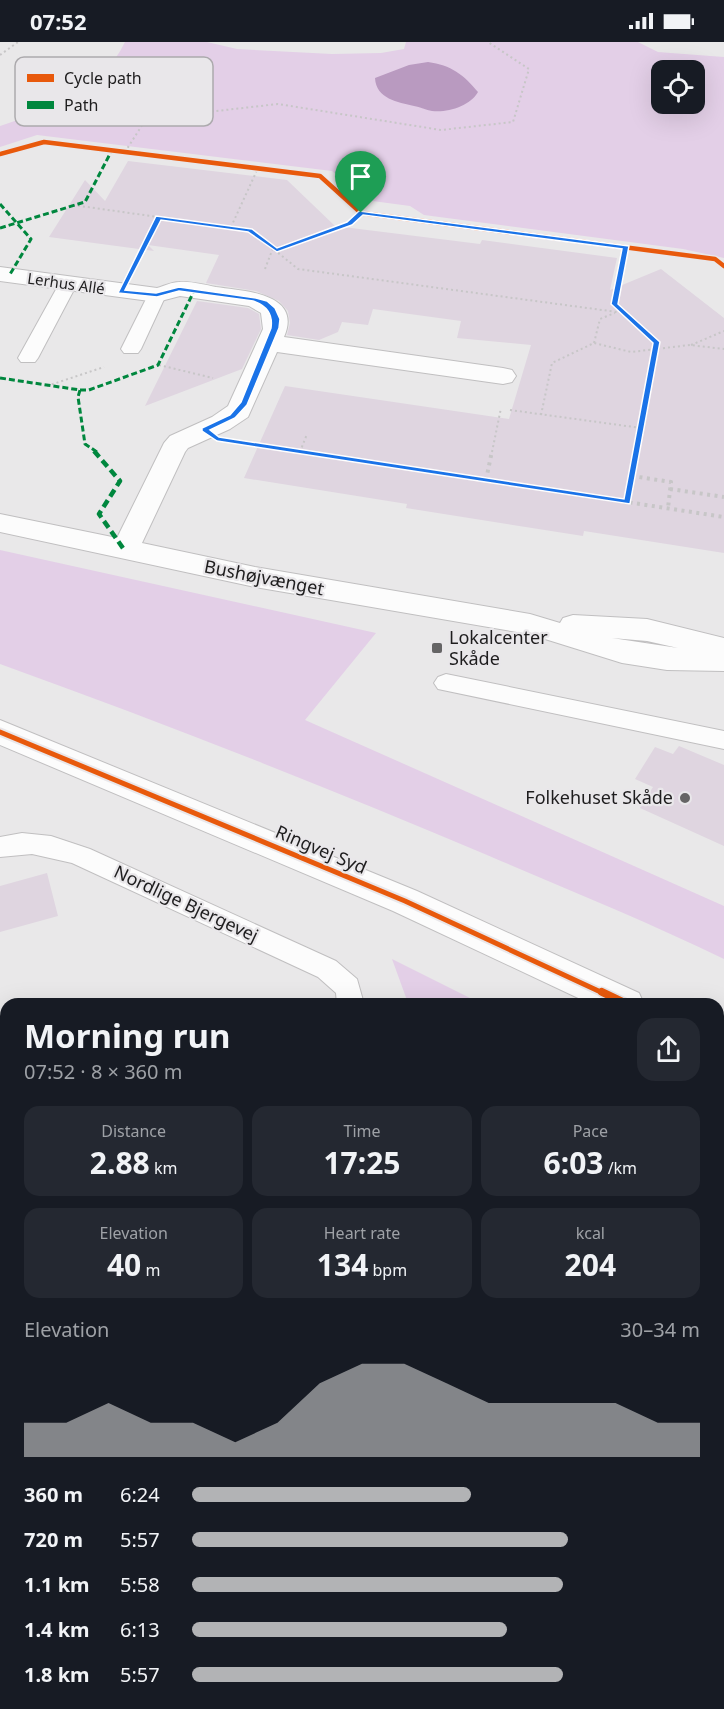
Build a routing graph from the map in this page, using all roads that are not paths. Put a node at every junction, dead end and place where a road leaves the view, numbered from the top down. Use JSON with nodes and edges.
{"nodes":[{"id":1,"x":0,"y":274,"type":"edge"},
{"id":2,"x":68,"y":284,"type":"junction"},
{"id":3,"x":157,"y":295,"type":"junction"},
{"id":4,"x":269,"y":343,"type":"junction"},
{"id":5,"x":131,"y":349,"type":"dead end"},
{"id":6,"x":28,"y":358,"type":"dead end"},
{"id":7,"x":503,"y":376,"type":"road end"},
{"id":8,"x":0,"y":523,"type":"edge"},
{"id":9,"x":125,"y":551,"type":"junction"},
{"id":10,"x":530,"y":624,"type":"junction"},
{"id":11,"x":724,"y":649,"type":"edge"},
{"id":12,"x":724,"y":660,"type":"edge"},
{"id":13,"x":446,"y":683,"type":"dead end"},
{"id":14,"x":0,"y":732,"type":"edge"},
{"id":15,"x":724,"y":740,"type":"edge"},
{"id":16,"x":0,"y":847,"type":"edge"},
{"id":17,"x":350,"y":998,"type":"edge"},
{"id":18,"x":614,"y":998,"type":"edge"}],
"edges":[{"from":1,"to":2,"type":"street","name":"Lerhus Allé"},
{"from":2,"to":3,"type":"street","name":"Lerhus Allé"},
{"from":2,"to":6,"type":"lane"},
{"from":3,"to":4,"type":"street","name":"Lerhus Allé"},
{"from":3,"to":5,"type":"lane"},
{"from":4,"to":7,"type":"street"},
{"from":4,"to":9,"type":"street","name":"Lerhus Allé"},
{"from":8,"to":9,"type":"street","name":"Bushøjvænget"},
{"from":9,"to":10,"type":"street","name":"Bushøjvænget"},
{"from":10,"to":11,"type":"street","name":"Bushøjvænget"},
{"from":10,"to":12,"type":"street","name":"Bushøjvænget"},
{"from":13,"to":15,"type":"lane"},
{"from":14,"to":18,"type":"street","name":"Ringvej Syd"},
{"from":16,"to":17,"type":"lane","name":"Nordlige Bjergevej"}]}
